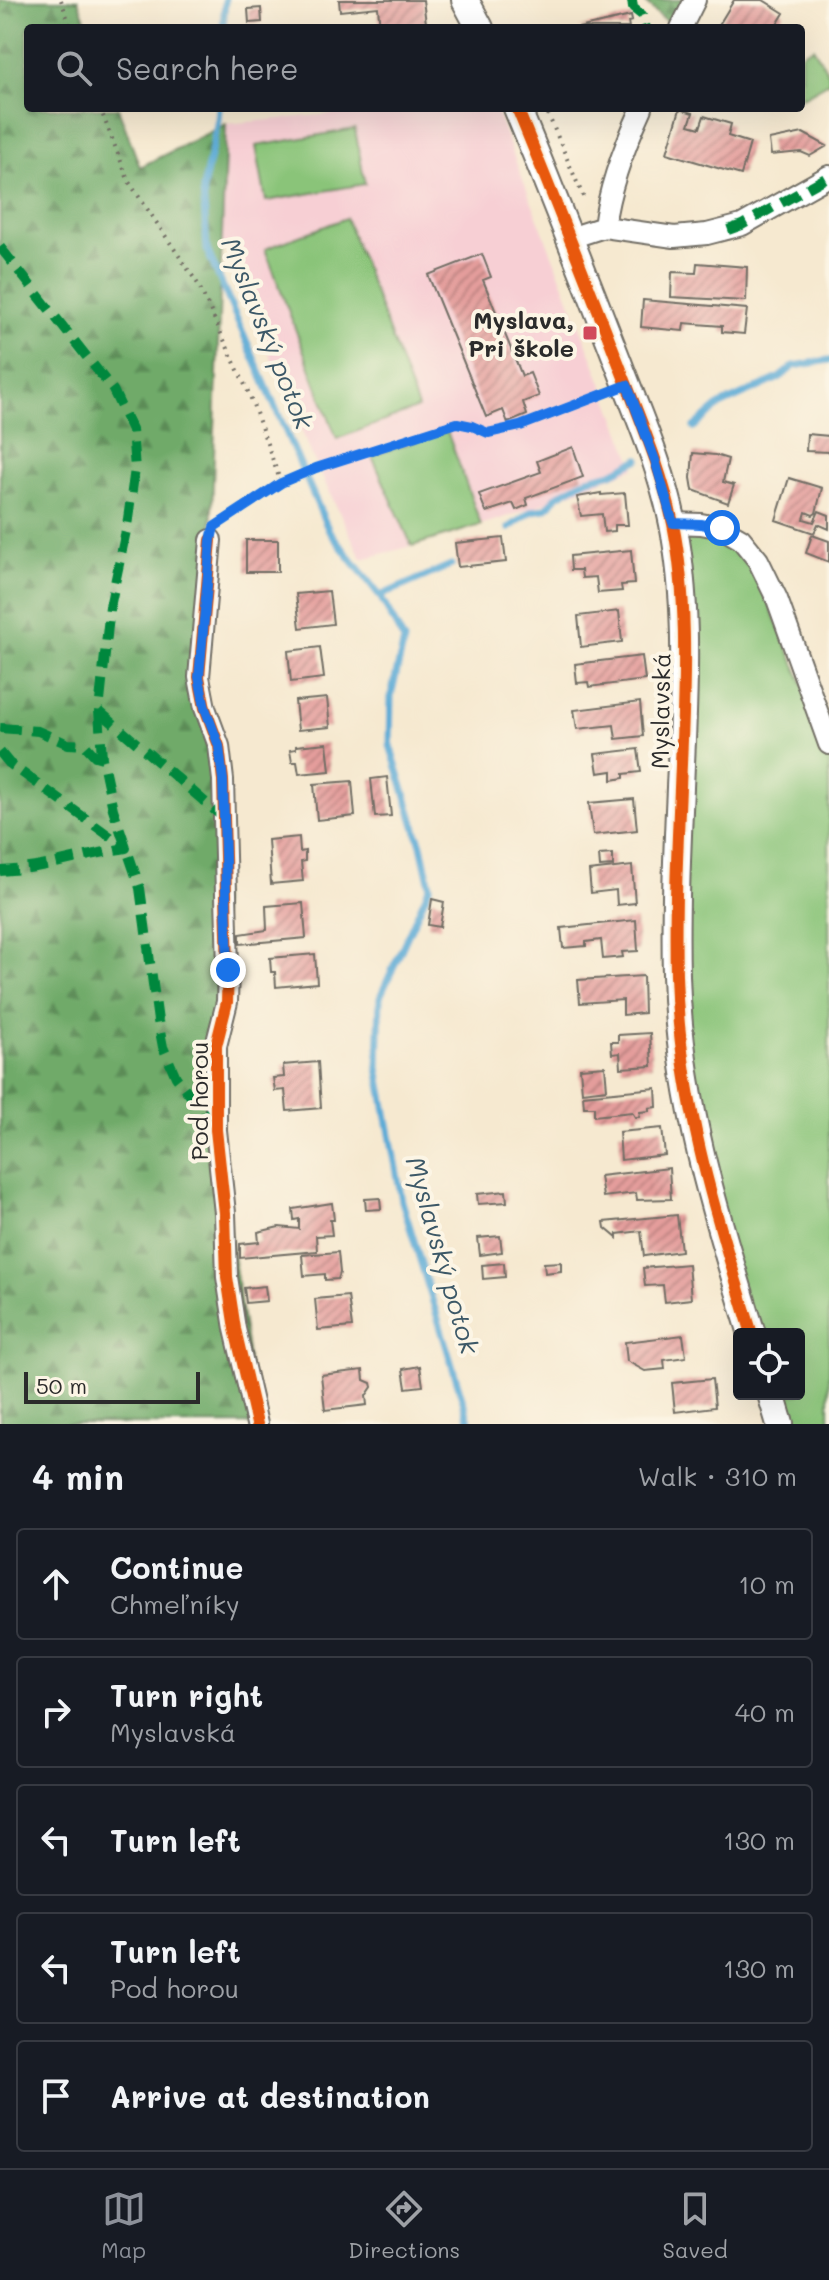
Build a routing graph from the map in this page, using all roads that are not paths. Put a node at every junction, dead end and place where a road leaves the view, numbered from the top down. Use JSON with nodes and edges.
{"nodes":[{"id":1,"x":465,"y":0,"type":"edge"},
{"id":2,"x":695,"y":0,"type":"edge"},
{"id":3,"x":478,"y":24,"type":"edge"},
{"id":4,"x":683,"y":24,"type":"edge"},
{"id":5,"x":519,"y":112,"type":"edge"},
{"id":6,"x":640,"y":112,"type":"edge"},
{"id":7,"x":829,"y":176,"type":"edge"},
{"id":8,"x":604,"y":227,"type":"junction"},
{"id":9,"x":570,"y":238,"type":"junction"},
{"id":10,"x":673,"y":523,"type":"junction"},
{"id":11,"x":211,"y":540,"type":"road end"},
{"id":12,"x":829,"y":744,"type":"edge"},
{"id":13,"x":750,"y":1328,"type":"edge"},
{"id":14,"x":773,"y":1400,"type":"edge"},
{"id":15,"x":257,"y":1424,"type":"edge"},
{"id":16,"x":780,"y":1424,"type":"edge"}],
"edges":[{"from":1,"to":3,"type":"street"},
{"from":2,"to":4,"type":"street"},
{"from":5,"to":9,"type":"street","name":"Myslavská"},
{"from":6,"to":8,"type":"street"},
{"from":7,"to":8,"type":"street"},
{"from":8,"to":9,"type":"street"},
{"from":9,"to":10,"type":"street","name":"Myslavská"},
{"from":10,"to":12,"type":"street"},
{"from":10,"to":13,"type":"street","name":"Myslavská"},
{"from":11,"to":15,"type":"street","name":"Pod horou"},
{"from":14,"to":16,"type":"street"}]}
